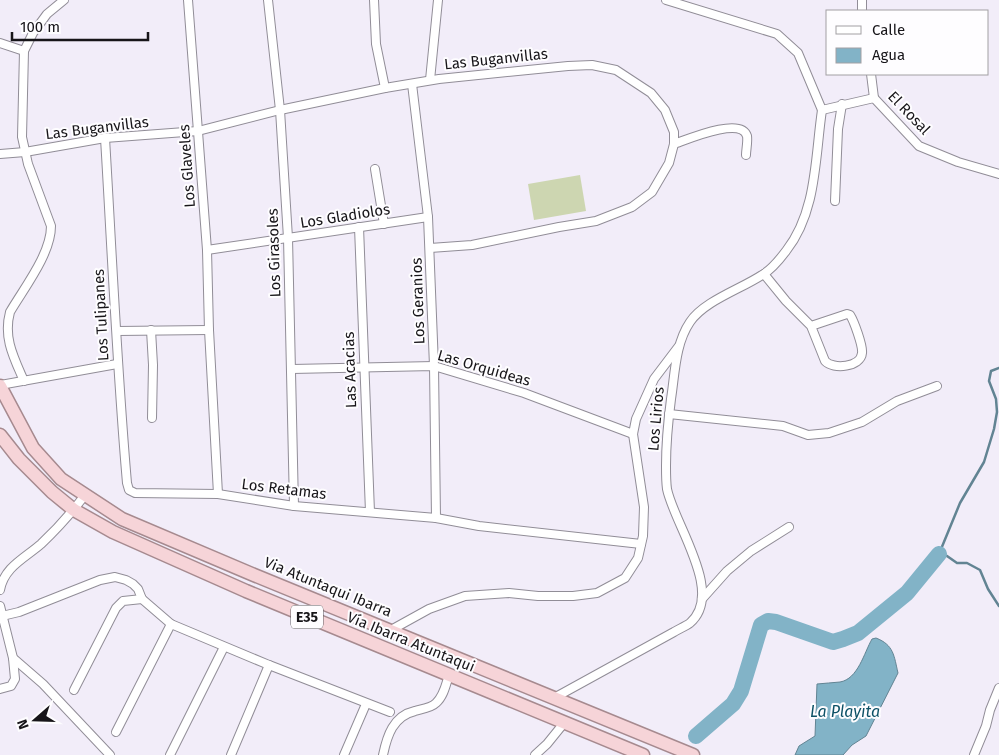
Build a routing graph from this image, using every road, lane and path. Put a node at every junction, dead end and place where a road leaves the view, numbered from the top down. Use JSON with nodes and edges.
{"nodes":[{"id":1,"x":64,"y":0,"type":"edge"},
{"id":2,"x":188,"y":0,"type":"edge"},
{"id":3,"x":268,"y":0,"type":"edge"},
{"id":4,"x":374,"y":0,"type":"edge"},
{"id":5,"x":438,"y":0,"type":"edge"},
{"id":6,"x":666,"y":0,"type":"edge"},
{"id":7,"x":691,"y":4,"type":"edge"},
{"id":8,"x":0,"y":43,"type":"edge"},
{"id":9,"x":24,"y":51,"type":"junction"},
{"id":10,"x":871,"y":75,"type":"edge"},
{"id":11,"x":430,"y":80,"type":"junction"},
{"id":12,"x":412,"y":84,"type":"junction"},
{"id":13,"x":385,"y":88,"type":"junction"},
{"id":14,"x":874,"y":98,"type":"junction"},
{"id":15,"x":842,"y":104,"type":"junction"},
{"id":16,"x":280,"y":110,"type":"junction"},
{"id":17,"x":822,"y":110,"type":"junction"},
{"id":18,"x":198,"y":131,"type":"junction"},
{"id":19,"x":105,"y":138,"type":"junction"},
{"id":20,"x":674,"y":144,"type":"junction"},
{"id":21,"x":25,"y":152,"type":"junction"},
{"id":22,"x":0,"y":154,"type":"edge"},
{"id":23,"x":746,"y":155,"type":"dead end"},
{"id":24,"x":375,"y":169,"type":"dead end"},
{"id":25,"x":999,"y":174,"type":"edge"},
{"id":26,"x":835,"y":201,"type":"dead end"},
{"id":27,"x":428,"y":217,"type":"junction"},
{"id":28,"x":384,"y":224,"type":"junction"},
{"id":29,"x":360,"y":227,"type":"junction"},
{"id":30,"x":288,"y":238,"type":"junction"},
{"id":31,"x":430,"y":248,"type":"junction"},
{"id":32,"x":207,"y":250,"type":"junction"},
{"id":33,"x":764,"y":274,"type":"junction"},
{"id":34,"x":811,"y":326,"type":"junction"},
{"id":35,"x":151,"y":330,"type":"junction"},
{"id":36,"x":209,"y":330,"type":"junction"},
{"id":37,"x":116,"y":331,"type":"junction"},
{"id":38,"x":679,"y":345,"type":"junction"},
{"id":39,"x":117,"y":364,"type":"junction"},
{"id":40,"x":434,"y":366,"type":"junction"},
{"id":41,"x":364,"y":367,"type":"junction"},
{"id":42,"x":292,"y":369,"type":"junction"},
{"id":43,"x":24,"y":381,"type":"junction"},
{"id":44,"x":0,"y":386,"type":"edge"},
{"id":45,"x":937,"y":386,"type":"dead end"},
{"id":46,"x":669,"y":414,"type":"junction"},
{"id":47,"x":152,"y":418,"type":"dead end"},
{"id":48,"x":633,"y":434,"type":"junction"},
{"id":49,"x":0,"y":435,"type":"edge"},
{"id":50,"x":129,"y":490,"type":"joint"},
{"id":51,"x":218,"y":494,"type":"junction"},
{"id":52,"x":85,"y":495,"type":"junction"},
{"id":53,"x":294,"y":506,"type":"junction"},
{"id":54,"x":74,"y":510,"type":"junction"},
{"id":55,"x":370,"y":512,"type":"junction"},
{"id":56,"x":436,"y":518,"type":"junction"},
{"id":57,"x":789,"y":527,"type":"dead end"},
{"id":58,"x":641,"y":544,"type":"junction"},
{"id":59,"x":1,"y":581,"type":"edge"},
{"id":60,"x":0,"y":590,"type":"edge"},
{"id":61,"x":142,"y":599,"type":"junction"},
{"id":62,"x":702,"y":599,"type":"junction"},
{"id":63,"x":0,"y":606,"type":"edge"},
{"id":64,"x":2,"y":616,"type":"junction"},
{"id":65,"x":171,"y":624,"type":"junction"},
{"id":66,"x":391,"y":630,"type":"junction"},
{"id":67,"x":224,"y":647,"type":"junction"},
{"id":68,"x":13,"y":658,"type":"junction"},
{"id":69,"x":269,"y":665,"type":"junction"},
{"id":70,"x":449,"y":675,"type":"junction"},
{"id":71,"x":999,"y":688,"type":"edge"},
{"id":72,"x":0,"y":689,"type":"edge"},
{"id":73,"x":74,"y":690,"type":"dead end"},
{"id":74,"x":554,"y":698,"type":"junction"},
{"id":75,"x":366,"y":704,"type":"junction"},
{"id":76,"x":390,"y":712,"type":"dead end"},
{"id":77,"x":564,"y":723,"type":"junction"},
{"id":78,"x":116,"y":732,"type":"dead end"},
{"id":79,"x":110,"y":755,"type":"edge"},
{"id":80,"x":170,"y":755,"type":"edge"},
{"id":81,"x":232,"y":755,"type":"edge"},
{"id":82,"x":344,"y":755,"type":"edge"},
{"id":83,"x":383,"y":755,"type":"edge"},
{"id":84,"x":535,"y":755,"type":"edge"},
{"id":85,"x":643,"y":755,"type":"edge"},
{"id":86,"x":693,"y":755,"type":"edge"},
{"id":87,"x":974,"y":755,"type":"edge"}],
"edges":[{"from":1,"to":9,"type":"street"},
{"from":2,"to":18,"type":"street","name":"Los Glaveles"},
{"from":3,"to":16,"type":"street","name":"Los Girasoles"},
{"from":4,"to":13,"type":"street"},
{"from":5,"to":11,"type":"street"},
{"from":6,"to":7,"type":"street"},
{"from":7,"to":17,"type":"street"},
{"from":8,"to":9,"type":"street"},
{"from":9,"to":21,"type":"street"},
{"from":10,"to":14,"type":"street"},
{"from":11,"to":12,"type":"street","name":"Las Buganvillas"},
{"from":11,"to":20,"type":"street","name":"Las Buganvillas"},
{"from":12,"to":13,"type":"street","name":"Las Buganvillas"},
{"from":12,"to":27,"type":"street","name":"Los Geranios"},
{"from":13,"to":16,"type":"street","name":"Las Buganvillas"},
{"from":14,"to":15,"type":"street","name":"El Rosal"},
{"from":14,"to":25,"type":"street","name":"El Rosal"},
{"from":15,"to":17,"type":"street","name":"El Rosal"},
{"from":15,"to":26,"type":"street"},
{"from":16,"to":18,"type":"street","name":"Las Buganvillas"},
{"from":16,"to":30,"type":"street","name":"Los Girasoles"},
{"from":17,"to":33,"type":"street","name":"Los Lirios"},
{"from":18,"to":19,"type":"street","name":"Las Buganvillas"},
{"from":18,"to":32,"type":"street","name":"Los Glaveles"},
{"from":19,"to":21,"type":"street","name":"Las Buganvillas"},
{"from":19,"to":37,"type":"street","name":"Los Tulipanes"},
{"from":20,"to":23,"type":"street"},
{"from":20,"to":31,"type":"street","name":"Las Buganvillas"},
{"from":21,"to":22,"type":"street","name":"Las Buganvillas"},
{"from":21,"to":43,"type":"street"},
{"from":24,"to":28,"type":"street"},
{"from":27,"to":28,"type":"street","name":"Los Gladiolos"},
{"from":27,"to":31,"type":"street","name":"Los Geranios"},
{"from":28,"to":29,"type":"street","name":"Los Gladiolos"},
{"from":29,"to":30,"type":"street","name":"Los Gladiolos"},
{"from":29,"to":41,"type":"street","name":"Las Acacias"},
{"from":30,"to":32,"type":"street","name":"Los Gladiolos"},
{"from":30,"to":42,"type":"street","name":"Los Girasoles"},
{"from":31,"to":40,"type":"street","name":"Los Geranios"},
{"from":32,"to":36,"type":"street","name":"Los Glaveles"},
{"from":33,"to":34,"type":"street"},
{"from":33,"to":38,"type":"street","name":"Los Lirios"},
{"from":34,"to":34,"type":"street"},
{"from":35,"to":36,"type":"street"},
{"from":35,"to":37,"type":"street"},
{"from":35,"to":47,"type":"street"},
{"from":36,"to":51,"type":"street","name":"Los Glaveles"},
{"from":37,"to":39,"type":"street","name":"Los Tulipanes"},
{"from":38,"to":46,"type":"street","name":"Los Lirios"},
{"from":38,"to":48,"type":"street"},
{"from":39,"to":43,"type":"street"},
{"from":39,"to":50,"type":"street","name":"Los Tulipanes"},
{"from":40,"to":41,"type":"street","name":"Las Orquideas"},
{"from":40,"to":48,"type":"street","name":"Las Orquideas"},
{"from":40,"to":56,"type":"street","name":"Los Geranios"},
{"from":41,"to":42,"type":"street","name":"Las Orquideas"},
{"from":41,"to":55,"type":"street","name":"Las Acacias"},
{"from":42,"to":53,"type":"street","name":"Los Girasoles"},
{"from":43,"to":44,"type":"street"},
{"from":44,"to":52,"type":"highway","name":"Via Atuntaqui Ibarra","number":"E35"},
{"from":45,"to":46,"type":"street"},
{"from":46,"to":62,"type":"street","name":"Los Lirios"},
{"from":48,"to":58,"type":"street"},
{"from":49,"to":54,"type":"highway","name":"Vía Ibarra Atuntaqui","number":"E35"},
{"from":50,"to":51,"type":"street","name":"Los Retamas"},
{"from":51,"to":53,"type":"street","name":"Los Retamas"},
{"from":52,"to":54,"type":"street"},
{"from":52,"to":66,"type":"highway","name":"Via Atuntaqui Ibarra","number":"E35"},
{"from":53,"to":55,"type":"street","name":"Los Retamas"},
{"from":54,"to":59,"type":"street"},
{"from":54,"to":70,"type":"highway","name":"Vía Ibarra Atuntaqui","number":"E35"},
{"from":55,"to":56,"type":"street","name":"Los Retamas"},
{"from":56,"to":58,"type":"street","name":"Los Retamas"},
{"from":57,"to":62,"type":"street"},
{"from":58,"to":66,"type":"street"},
{"from":59,"to":60,"type":"street"},
{"from":61,"to":64,"type":"street"},
{"from":61,"to":65,"type":"street"},
{"from":61,"to":73,"type":"street"},
{"from":62,"to":74,"type":"street"},
{"from":63,"to":64,"type":"street"},
{"from":64,"to":68,"type":"street"},
{"from":65,"to":67,"type":"street"},
{"from":65,"to":78,"type":"street"},
{"from":66,"to":74,"type":"highway","name":"Via Atuntaqui Ibarra","number":"E35"},
{"from":67,"to":69,"type":"street"},
{"from":67,"to":80,"type":"street"},
{"from":68,"to":72,"type":"street"},
{"from":68,"to":79,"type":"street"},
{"from":69,"to":75,"type":"street"},
{"from":69,"to":81,"type":"street"},
{"from":70,"to":77,"type":"highway","name":"Vía Ibarra Atuntaqui","number":"E35"},
{"from":70,"to":83,"type":"street"},
{"from":71,"to":87,"type":"street"},
{"from":74,"to":86,"type":"highway","name":"Via Atuntaqui Ibarra","number":"E35"},
{"from":75,"to":76,"type":"street"},
{"from":75,"to":82,"type":"street"},
{"from":77,"to":84,"type":"street"},
{"from":77,"to":85,"type":"highway","name":"Vía Ibarra Atuntaqui","number":"E35"}]}
